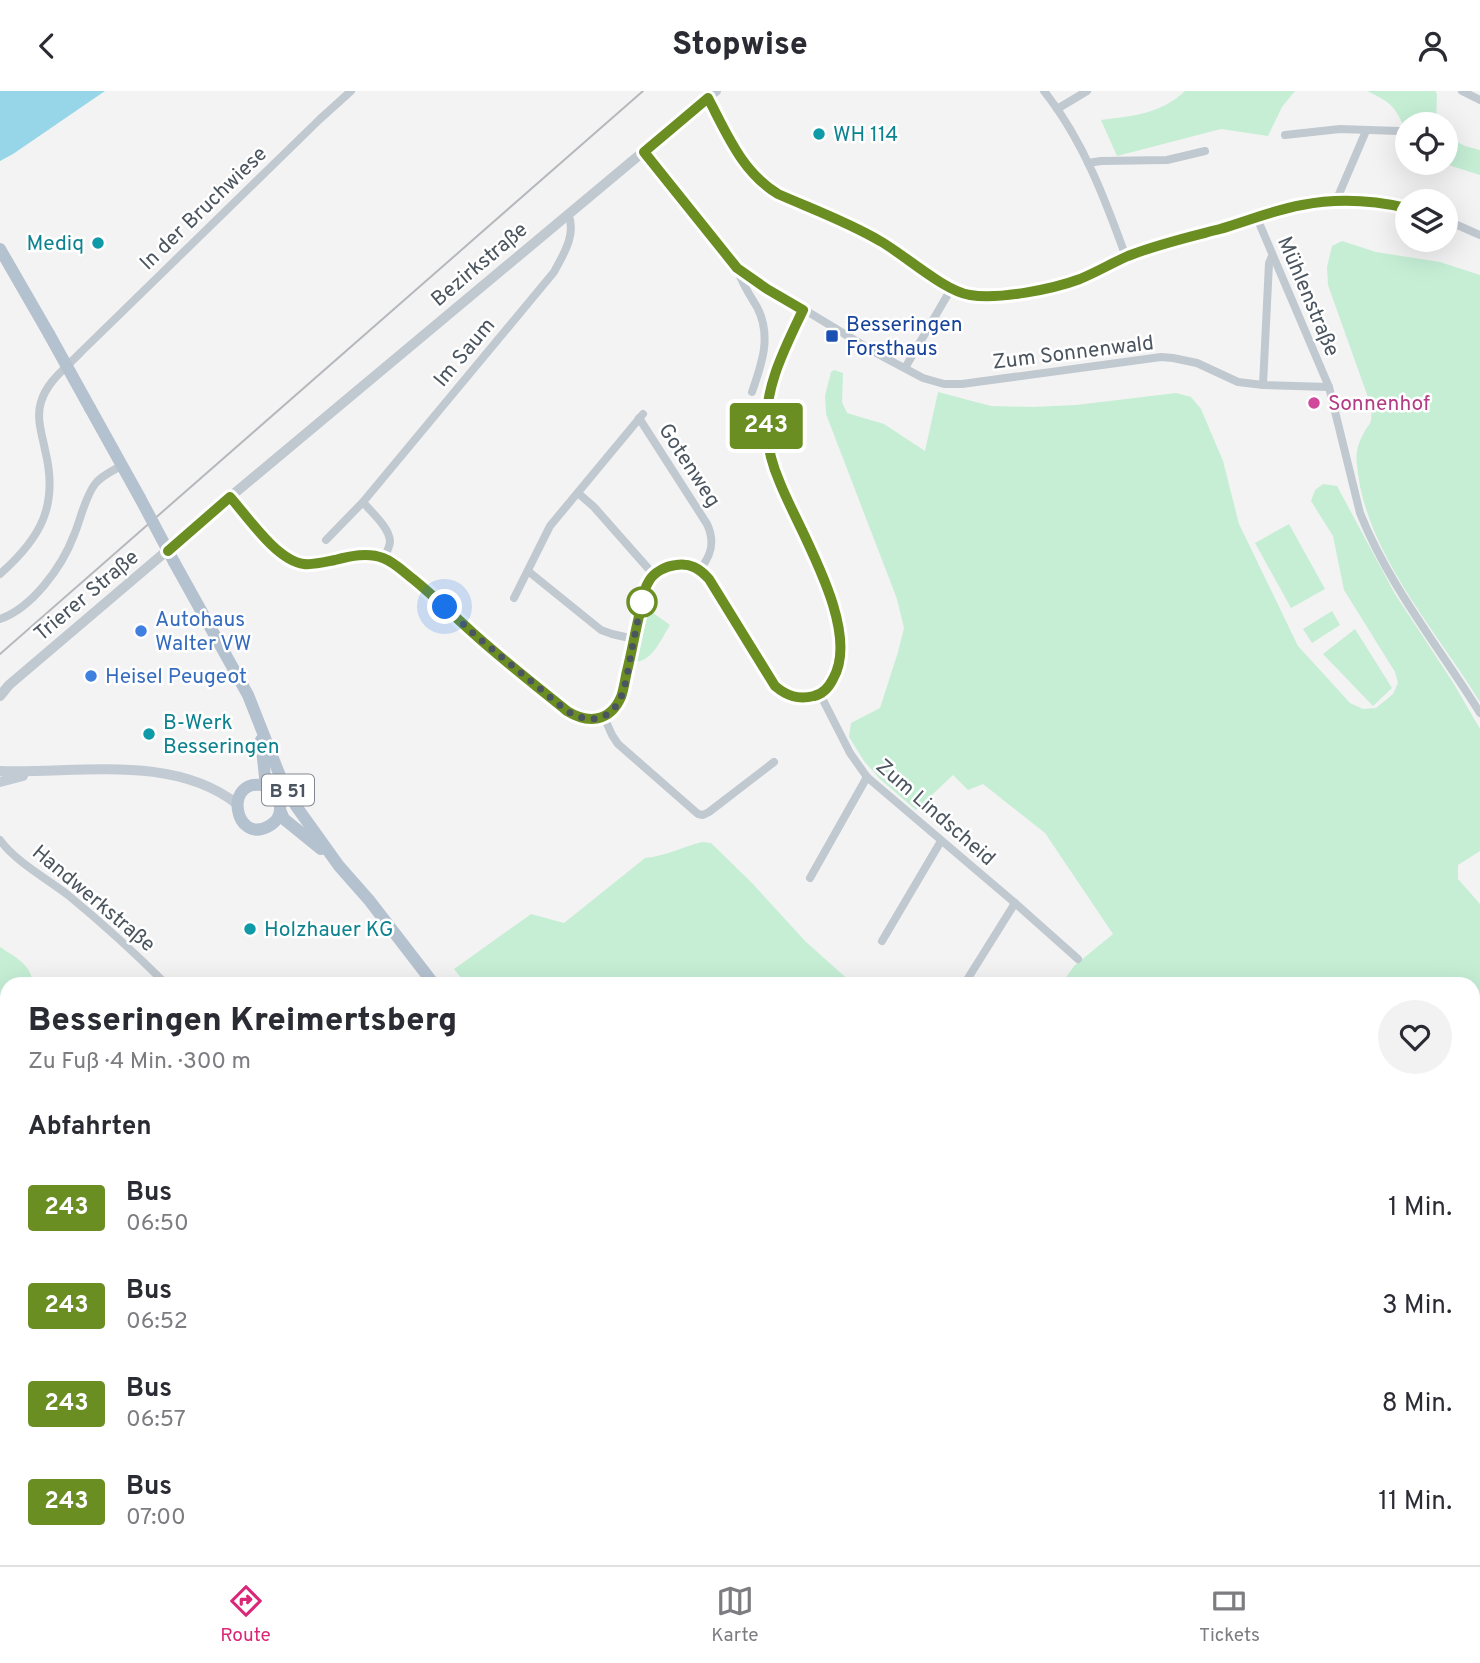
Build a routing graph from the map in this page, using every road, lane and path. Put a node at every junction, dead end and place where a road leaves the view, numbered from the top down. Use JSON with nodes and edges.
{"nodes":[{"id":1,"x":351,"y":91,"type":"edge"},
{"id":2,"x":1044,"y":91,"type":"edge"},
{"id":3,"x":1087,"y":91,"type":"edge"},
{"id":4,"x":1462,"y":91,"type":"edge"},
{"id":5,"x":712,"y":94,"type":"edge"},
{"id":6,"x":1480,"y":100,"type":"edge"},
{"id":7,"x":1057,"y":109,"type":"junction"},
{"id":8,"x":1366,"y":131,"type":"junction"},
{"id":9,"x":1395,"y":131,"type":"edge"},
{"id":10,"x":1285,"y":135,"type":"dead end"},
{"id":11,"x":1205,"y":151,"type":"dead end"},
{"id":12,"x":644,"y":152,"type":"junction"},
{"id":13,"x":1088,"y":163,"type":"junction"},
{"id":14,"x":1336,"y":201,"type":"junction"},
{"id":15,"x":1395,"y":205,"type":"edge"},
{"id":16,"x":568,"y":214,"type":"junction"},
{"id":17,"x":1257,"y":218,"type":"junction"},
{"id":18,"x":1458,"y":225,"type":"edge"},
{"id":19,"x":1480,"y":235,"type":"edge"},
{"id":20,"x":1,"y":252,"type":"edge"},
{"id":21,"x":1272,"y":256,"type":"junction"},
{"id":22,"x":1126,"y":257,"type":"junction"},
{"id":23,"x":737,"y":268,"type":"junction"},
{"id":24,"x":951,"y":289,"type":"junction"},
{"id":25,"x":803,"y":310,"type":"junction"},
{"id":26,"x":905,"y":368,"type":"junction"},
{"id":27,"x":1263,"y":385,"type":"junction"},
{"id":28,"x":1329,"y":387,"type":"junction"},
{"id":29,"x":752,"y":392,"type":"dead end"},
{"id":30,"x":121,"y":465,"type":"junction"},
{"id":31,"x":578,"y":493,"type":"junction"},
{"id":32,"x":230,"y":497,"type":"junction"},
{"id":33,"x":362,"y":502,"type":"junction"},
{"id":34,"x":326,"y":540,"type":"dead end"},
{"id":35,"x":384,"y":558,"type":"junction"},
{"id":36,"x":700,"y":569,"type":"junction"},
{"id":37,"x":528,"y":571,"type":"junction"},
{"id":38,"x":0,"y":574,"type":"edge"},
{"id":39,"x":654,"y":575,"type":"junction"},
{"id":40,"x":514,"y":599,"type":"dead end"},
{"id":41,"x":0,"y":619,"type":"edge"},
{"id":42,"x":634,"y":639,"type":"junction"},
{"id":43,"x":820,"y":694,"type":"junction"},
{"id":44,"x":0,"y":696,"type":"edge"},
{"id":45,"x":253,"y":706,"type":"junction"},
{"id":46,"x":1480,"y":713,"type":"edge"},
{"id":47,"x":604,"y":716,"type":"junction"},
{"id":48,"x":775,"y":762,"type":"dead end"},
{"id":49,"x":0,"y":770,"type":"edge"},
{"id":50,"x":53,"y":771,"type":"junction"},
{"id":51,"x":867,"y":777,"type":"junction"},
{"id":52,"x":0,"y":781,"type":"edge"},
{"id":53,"x":262,"y":786,"type":"junction"},
{"id":54,"x":239,"y":798,"type":"junction"},
{"id":55,"x":280,"y":810,"type":"junction"},
{"id":56,"x":272,"y":824,"type":"junction"},
{"id":57,"x":0,"y":840,"type":"edge"},
{"id":58,"x":311,"y":841,"type":"junction"},
{"id":59,"x":941,"y":841,"type":"junction"},
{"id":60,"x":339,"y":866,"type":"junction"},
{"id":61,"x":810,"y":878,"type":"dead end"},
{"id":62,"x":1015,"y":903,"type":"junction"},
{"id":63,"x":882,"y":941,"type":"dead end"},
{"id":64,"x":1078,"y":959,"type":"dead end"},
{"id":65,"x":159,"y":977,"type":"edge"},
{"id":66,"x":428,"y":977,"type":"edge"},
{"id":67,"x":969,"y":977,"type":"edge"}],
"edges":[{"from":1,"to":38,"type":"street","name":"In der Bruchwiese"},
{"from":2,"to":7,"type":"street"},
{"from":3,"to":7,"type":"street"},
{"from":4,"to":6,"type":"street"},
{"from":5,"to":12,"type":"street","name":"Bezirkstraße"},
{"from":5,"to":24,"type":"street","name":"Mühlenstraße"},
{"from":7,"to":13,"type":"street"},
{"from":8,"to":9,"type":"street"},
{"from":8,"to":10,"type":"street"},
{"from":8,"to":14,"type":"street"},
{"from":11,"to":13,"type":"street"},
{"from":12,"to":16,"type":"street","name":"Bezirkstraße"},
{"from":12,"to":23,"type":"street","name":"Zum Sonnenwald"},
{"from":13,"to":22,"type":"street"},
{"from":14,"to":15,"type":"street","name":"Mühlenstraße"},
{"from":14,"to":17,"type":"street","name":"Mühlenstraße"},
{"from":16,"to":32,"type":"street","name":"Bezirkstraße"},
{"from":16,"to":33,"type":"street","name":"Im Saum"},
{"from":17,"to":21,"type":"street","name":"Mühlenstraße"},
{"from":17,"to":22,"type":"street","name":"Mühlenstraße"},
{"from":18,"to":19,"type":"street"},
{"from":20,"to":30,"type":"main road","number":"B 51","bridge":true},
{"from":21,"to":27,"type":"street"},
{"from":21,"to":28,"type":"street","name":"Mühlenstraße"},
{"from":22,"to":24,"type":"street","name":"Mühlenstraße"},
{"from":23,"to":25,"type":"street","name":"Zum Sonnenwald"},
{"from":23,"to":29,"type":"street","name":"Zum Sonnenwald"},
{"from":24,"to":26,"type":"street"},
{"from":25,"to":26,"type":"street","name":"Zum Sonnenwald"},
{"from":25,"to":43,"type":"street"},
{"from":26,"to":27,"type":"street","name":"Zum Sonnenwald"},
{"from":27,"to":28,"type":"street","name":"Zum Sonnenwald"},
{"from":28,"to":46,"type":"street"},
{"from":30,"to":41,"type":"street"},
{"from":30,"to":45,"type":"main road","number":"B 51","bridge":true},
{"from":31,"to":36,"type":"street","name":"Gotenweg"},
{"from":31,"to":37,"type":"street","name":"Gotenweg"},
{"from":31,"to":39,"type":"street"},
{"from":32,"to":35,"type":"street"},
{"from":32,"to":44,"type":"street","name":"Trierer Straße"},
{"from":33,"to":34,"type":"street","name":"Im Saum"},
{"from":33,"to":35,"type":"street"},
{"from":35,"to":47,"type":"street"},
{"from":36,"to":39,"type":"street"},
{"from":36,"to":43,"type":"street"},
{"from":37,"to":40,"type":"street","name":"Gotenweg"},
{"from":37,"to":42,"type":"street"},
{"from":39,"to":42,"type":"street"},
{"from":42,"to":47,"type":"street"},
{"from":43,"to":51,"type":"street","name":"Zum Lindscheid"},
{"from":45,"to":53,"type":"main road","number":"B 51"},
{"from":45,"to":60,"type":"main road","number":"B 51"},
{"from":47,"to":48,"type":"street"},
{"from":49,"to":50,"type":"main road"},
{"from":49,"to":52,"type":"main road"},
{"from":50,"to":52,"type":"main road"},
{"from":50,"to":54,"type":"main road"},
{"from":51,"to":59,"type":"street","name":"Zum Lindscheid"},
{"from":51,"to":61,"type":"street"},
{"from":53,"to":54,"type":"main road"},
{"from":53,"to":55,"type":"main road"},
{"from":54,"to":56,"type":"main road"},
{"from":55,"to":56,"type":"main road"},
{"from":55,"to":58,"type":"main road","number":"B 51"},
{"from":56,"to":58,"type":"main road","number":"B 51"},
{"from":57,"to":65,"type":"street","name":"Handwerkstraße"},
{"from":58,"to":60,"type":"main road","number":"B 51"},
{"from":59,"to":62,"type":"street","name":"Zum Lindscheid"},
{"from":59,"to":63,"type":"street"},
{"from":60,"to":66,"type":"main road","number":"B 51"},
{"from":62,"to":64,"type":"street","name":"Zum Lindscheid"},
{"from":62,"to":67,"type":"street"}]}
